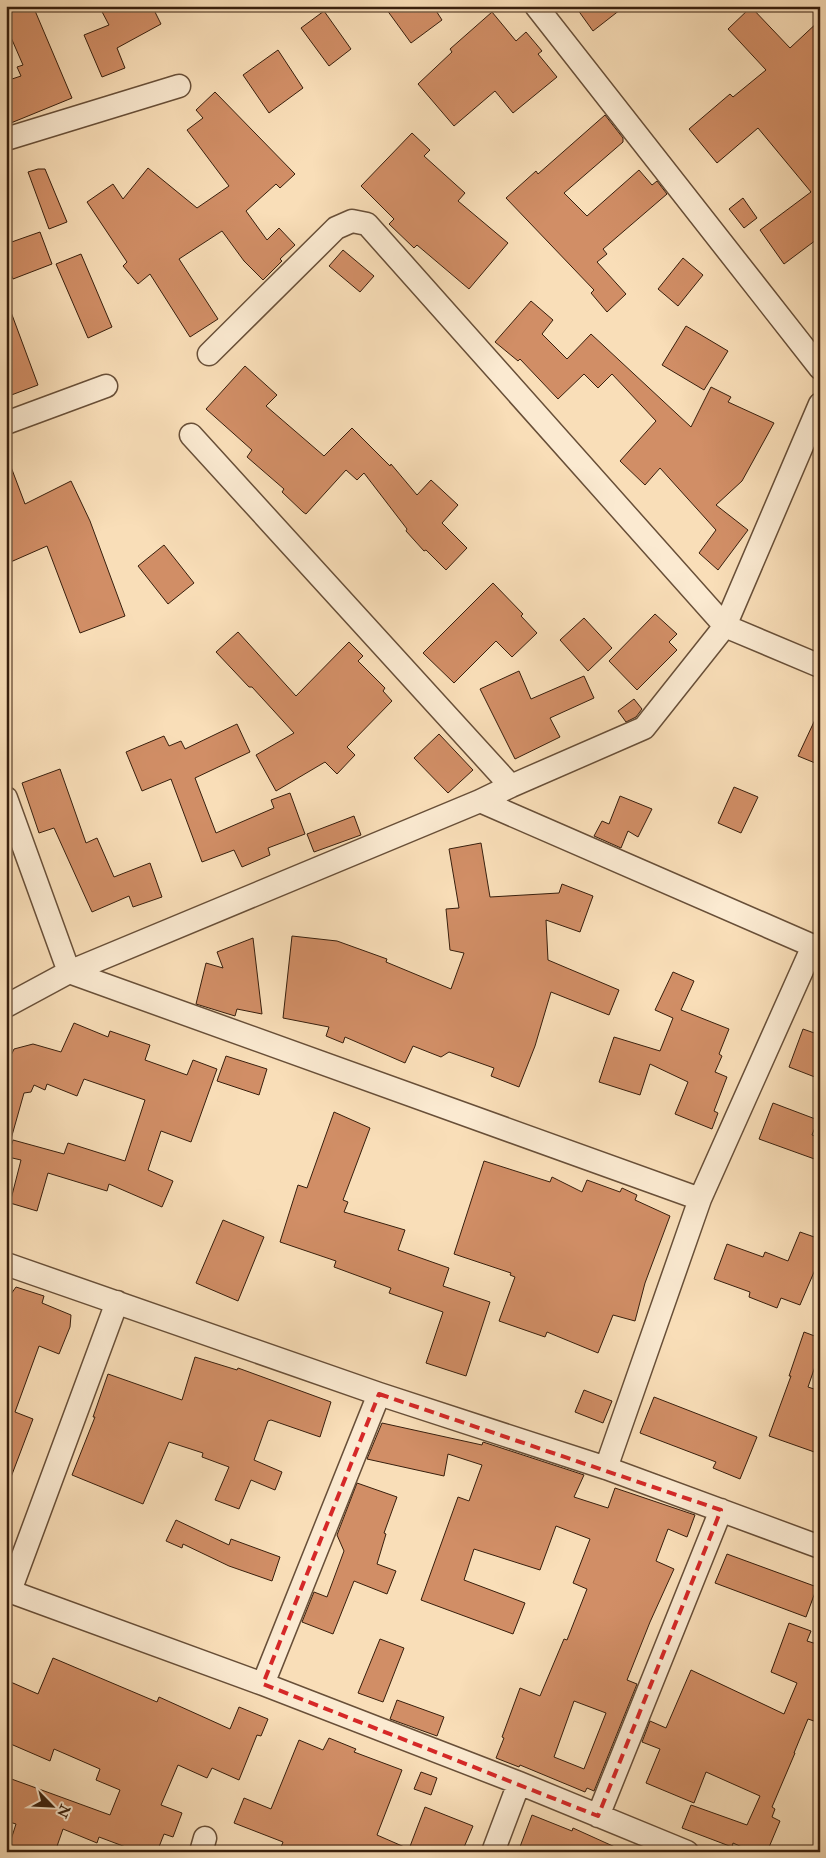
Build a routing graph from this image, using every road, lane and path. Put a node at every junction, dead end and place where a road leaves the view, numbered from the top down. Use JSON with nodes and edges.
{"nodes":[{"id":1,"x":536,"y":6,"type":"edge"},
{"id":2,"x":179,"y":86,"type":"dead end"},
{"id":3,"x":6,"y":139,"type":"edge"},
{"id":4,"x":209,"y":354,"type":"dead end"},
{"id":5,"x":820,"y":368,"type":"edge"},
{"id":6,"x":106,"y":386,"type":"dead end"},
{"id":7,"x":820,"y":404,"type":"edge"},
{"id":8,"x":6,"y":423,"type":"edge"},
{"id":9,"x":190,"y":435,"type":"dead end"},
{"id":10,"x":725,"y":626,"type":"junction"},
{"id":11,"x":820,"y":666,"type":"edge"},
{"id":12,"x":511,"y":786,"type":"junction"},
{"id":13,"x":6,"y":798,"type":"edge"},
{"id":14,"x":480,"y":801,"type":"junction"},
{"id":15,"x":817,"y":948,"type":"edge"},
{"id":16,"x":69,"y":972,"type":"junction"},
{"id":17,"x":6,"y":1006,"type":"edge"},
{"id":18,"x":700,"y":1199,"type":"junction"},
{"id":19,"x":6,"y":1264,"type":"edge"},
{"id":20,"x":118,"y":1302,"type":"junction"},
{"id":21,"x":379,"y":1394,"type":"junction"},
{"id":22,"x":606,"y":1468,"type":"junction"},
{"id":23,"x":721,"y":1510,"type":"junction"},
{"id":24,"x":820,"y":1546,"type":"edge"},
{"id":25,"x":8,"y":1591,"type":"edge"},
{"id":26,"x":263,"y":1684,"type":"junction"},
{"id":27,"x":519,"y":1783,"type":"junction"},
{"id":28,"x":598,"y":1816,"type":"junction"},
{"id":29,"x":492,"y":1852,"type":"edge"},
{"id":30,"x":687,"y":1852,"type":"edge"}],
"edges":[{"from":1,"to":5,"type":"street"},
{"from":2,"to":3,"type":"street"},
{"from":4,"to":10,"type":"street"},
{"from":6,"to":8,"type":"street"},
{"from":7,"to":10,"type":"street"},
{"from":9,"to":12,"type":"street"},
{"from":10,"to":11,"type":"street"},
{"from":10,"to":12,"type":"street"},
{"from":12,"to":14,"type":"street"},
{"from":13,"to":16,"type":"street"},
{"from":14,"to":15,"type":"street"},
{"from":14,"to":16,"type":"street"},
{"from":15,"to":18,"type":"street"},
{"from":16,"to":17,"type":"street"},
{"from":16,"to":18,"type":"street"},
{"from":18,"to":22,"type":"street"},
{"from":19,"to":20,"type":"street"},
{"from":20,"to":21,"type":"street"},
{"from":20,"to":25,"type":"street"},
{"from":21,"to":22,"type":"street"},
{"from":21,"to":26,"type":"street"},
{"from":22,"to":23,"type":"street"},
{"from":23,"to":24,"type":"street"},
{"from":23,"to":28,"type":"street"},
{"from":25,"to":26,"type":"street"},
{"from":26,"to":27,"type":"street"},
{"from":27,"to":28,"type":"street"},
{"from":27,"to":29,"type":"street"},
{"from":28,"to":30,"type":"street"}]}
